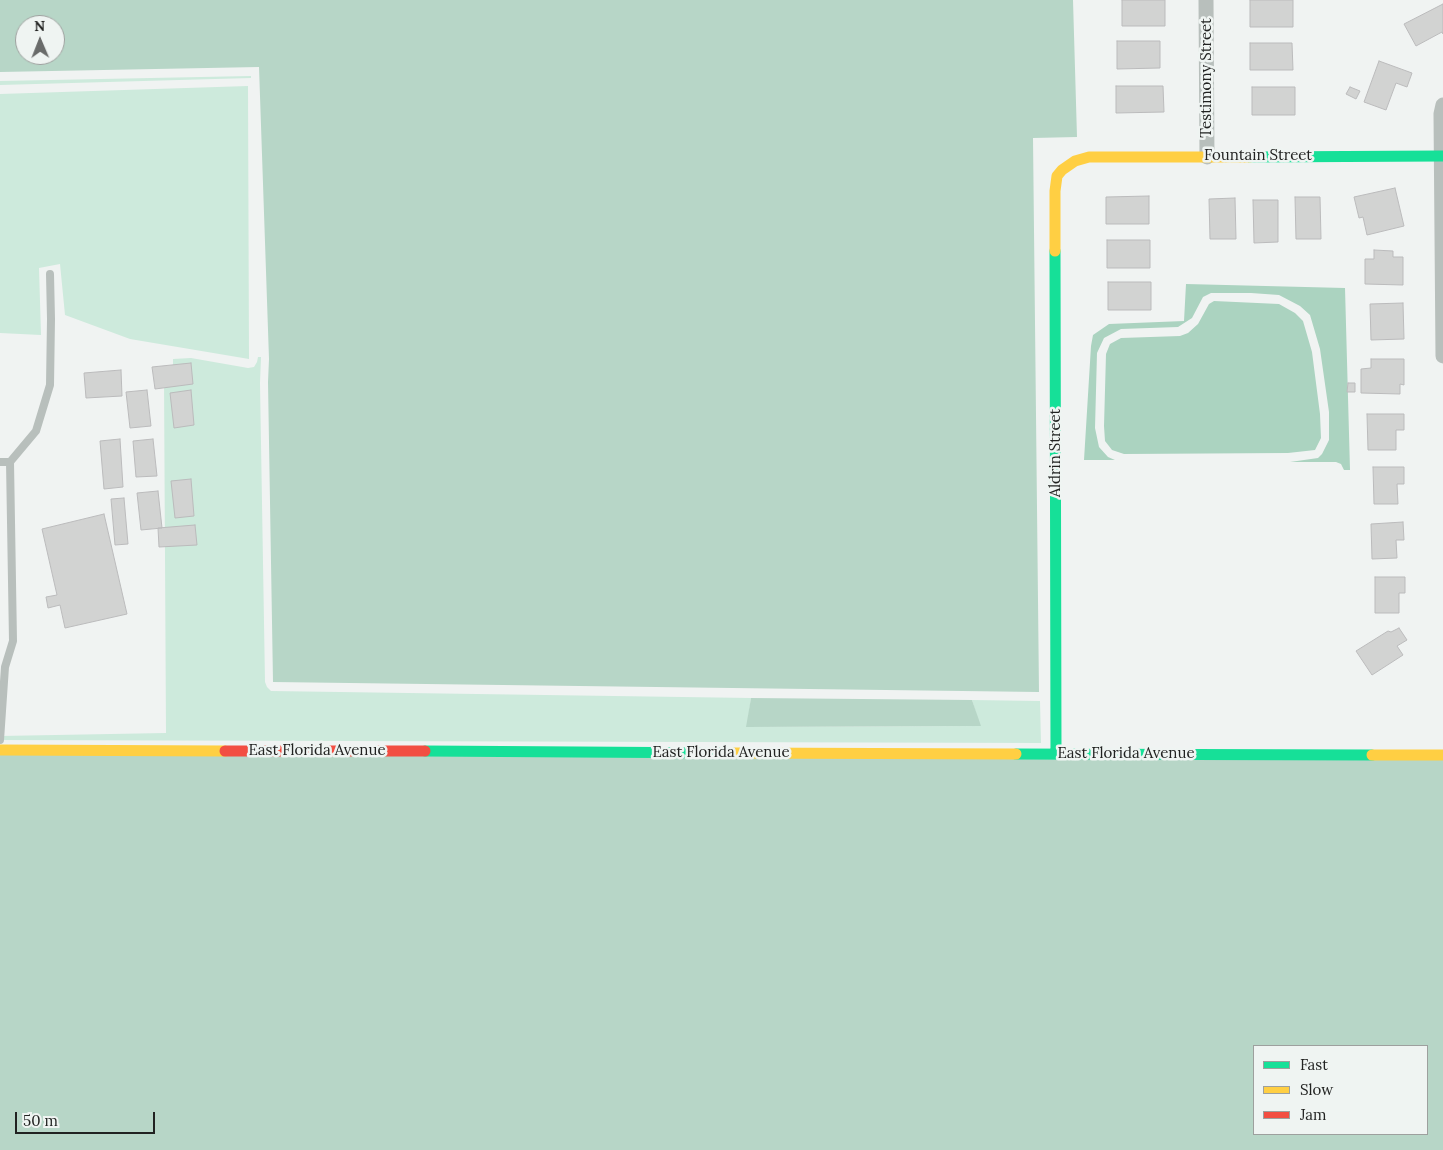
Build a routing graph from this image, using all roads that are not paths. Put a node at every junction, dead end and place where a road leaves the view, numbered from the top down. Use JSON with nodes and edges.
{"nodes":[{"id":1,"x":1206,"y":0,"type":"edge"},
{"id":2,"x":1443,"y":105,"type":"edge"},
{"id":3,"x":1442,"y":156,"type":"junction"},
{"id":4,"x":1207,"y":157,"type":"junction"},
{"id":5,"x":1075,"y":161,"type":"joint"},
{"id":6,"x":50,"y":274,"type":"dead end"},
{"id":7,"x":1442,"y":288,"type":"edge"},
{"id":8,"x":1443,"y":356,"type":"edge"},
{"id":9,"x":0,"y":462,"type":"edge"},
{"id":10,"x":10,"y":462,"type":"junction"},
{"id":11,"x":3,"y":666,"type":"edge"},
{"id":12,"x":0,"y":740,"type":"edge"},
{"id":13,"x":0,"y":750,"type":"edge"},
{"id":14,"x":1056,"y":754,"type":"junction"},
{"id":15,"x":1443,"y":755,"type":"edge"}],
"edges":[{"from":1,"to":4,"type":"street","name":"Testimony Street"},
{"from":2,"to":3,"type":"street"},
{"from":3,"to":4,"type":"street","name":"Fountain Street"},
{"from":3,"to":7,"type":"street"},
{"from":4,"to":5,"type":"street","name":"Fountain Street"},
{"from":5,"to":14,"type":"street","name":"Aldrin Street"},
{"from":6,"to":10,"type":"lane"},
{"from":7,"to":8,"type":"street"},
{"from":9,"to":10,"type":"lane"},
{"from":10,"to":11,"type":"lane"},
{"from":11,"to":12,"type":"lane"},
{"from":13,"to":14,"type":"street","name":"East Florida Avenue"},
{"from":14,"to":15,"type":"street","name":"East Florida Avenue"}]}
